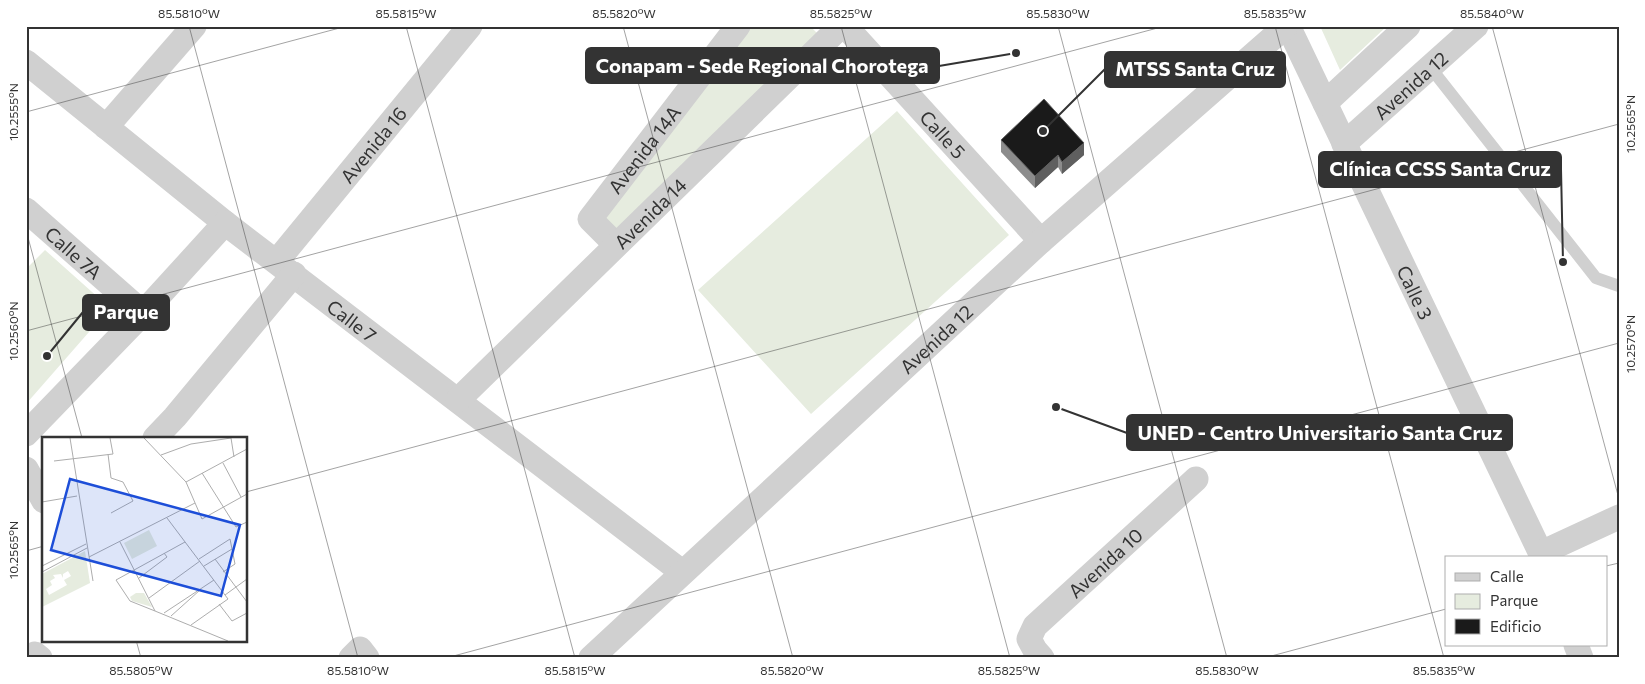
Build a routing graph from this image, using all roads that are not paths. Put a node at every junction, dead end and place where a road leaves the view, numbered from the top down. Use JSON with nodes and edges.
{"nodes":[{"id":1,"x":194,"y":26,"type":"edge"},
{"id":2,"x":470,"y":26,"type":"edge"},
{"id":3,"x":738,"y":26,"type":"edge"},
{"id":4,"x":841,"y":26,"type":"edge"},
{"id":5,"x":846,"y":26,"type":"edge"},
{"id":6,"x":1287,"y":26,"type":"edge"},
{"id":7,"x":1408,"y":26,"type":"edge"},
{"id":8,"x":1476,"y":26,"type":"edge"},
{"id":9,"x":26,"y":62,"type":"edge"},
{"id":10,"x":1430,"y":67,"type":"junction"},
{"id":11,"x":1325,"y":103,"type":"junction"},
{"id":12,"x":106,"y":127,"type":"junction"},
{"id":13,"x":1344,"y":144,"type":"junction"},
{"id":14,"x":31,"y":223,"type":"edge"},
{"id":15,"x":225,"y":223,"type":"junction"},
{"id":16,"x":1042,"y":241,"type":"junction"},
{"id":17,"x":616,"y":245,"type":"junction"},
{"id":18,"x":285,"y":267,"type":"junction"},
{"id":19,"x":1619,"y":286,"type":"edge"},
{"id":20,"x":143,"y":313,"type":"junction"},
{"id":21,"x":458,"y":400,"type":"junction"},
{"id":22,"x":26,"y":434,"type":"edge"},
{"id":23,"x":156,"y":437,"type":"edge"},
{"id":24,"x":26,"y":469,"type":"edge"},
{"id":25,"x":1196,"y":479,"type":"dead end"},
{"id":26,"x":42,"y":497,"type":"edge"},
{"id":27,"x":1619,"y":517,"type":"edge"},
{"id":28,"x":1542,"y":556,"type":"edge"},
{"id":29,"x":682,"y":572,"type":"junction"},
{"id":30,"x":1576,"y":646,"type":"edge"},
{"id":31,"x":1038,"y":654,"type":"edge"},
{"id":32,"x":590,"y":658,"type":"edge"},
{"id":33,"x":1581,"y":658,"type":"edge"}],
"edges":[{"from":1,"to":12,"type":"street"},
{"from":2,"to":18,"type":"street","name":"Avenida 16"},
{"from":3,"to":17,"type":"street","name":"Avenida 14A"},
{"from":4,"to":17,"type":"street","name":"Avenida 14"},
{"from":5,"to":16,"type":"street","name":"Calle 5"},
{"from":6,"to":11,"type":"street","name":"Calle 3"},
{"from":6,"to":16,"type":"street","name":"Avenida 12"},
{"from":7,"to":11,"type":"street"},
{"from":8,"to":10,"type":"street","name":"Avenida 12"},
{"from":9,"to":12,"type":"street","name":"Calle 7"},
{"from":10,"to":13,"type":"street","name":"Avenida 12"},
{"from":10,"to":19,"type":"lane"},
{"from":11,"to":13,"type":"street","name":"Calle 3"},
{"from":12,"to":15,"type":"street","name":"Calle 7"},
{"from":13,"to":28,"type":"street","name":"Calle 3"},
{"from":14,"to":20,"type":"street","name":"Calle 7A"},
{"from":15,"to":18,"type":"street","name":"Calle 7"},
{"from":15,"to":20,"type":"street"},
{"from":16,"to":29,"type":"street","name":"Avenida 12"},
{"from":17,"to":21,"type":"street","name":"Avenida 14"},
{"from":18,"to":21,"type":"street","name":"Calle 7"},
{"from":18,"to":23,"type":"street","name":"Avenida 16"},
{"from":20,"to":22,"type":"street"},
{"from":21,"to":29,"type":"street","name":"Calle 7"},
{"from":24,"to":26,"type":"street"},
{"from":25,"to":31,"type":"street","name":"Avenida 10"},
{"from":27,"to":28,"type":"street"},
{"from":29,"to":32,"type":"street","name":"Avenida 12"},
{"from":30,"to":33,"type":"street"}]}
